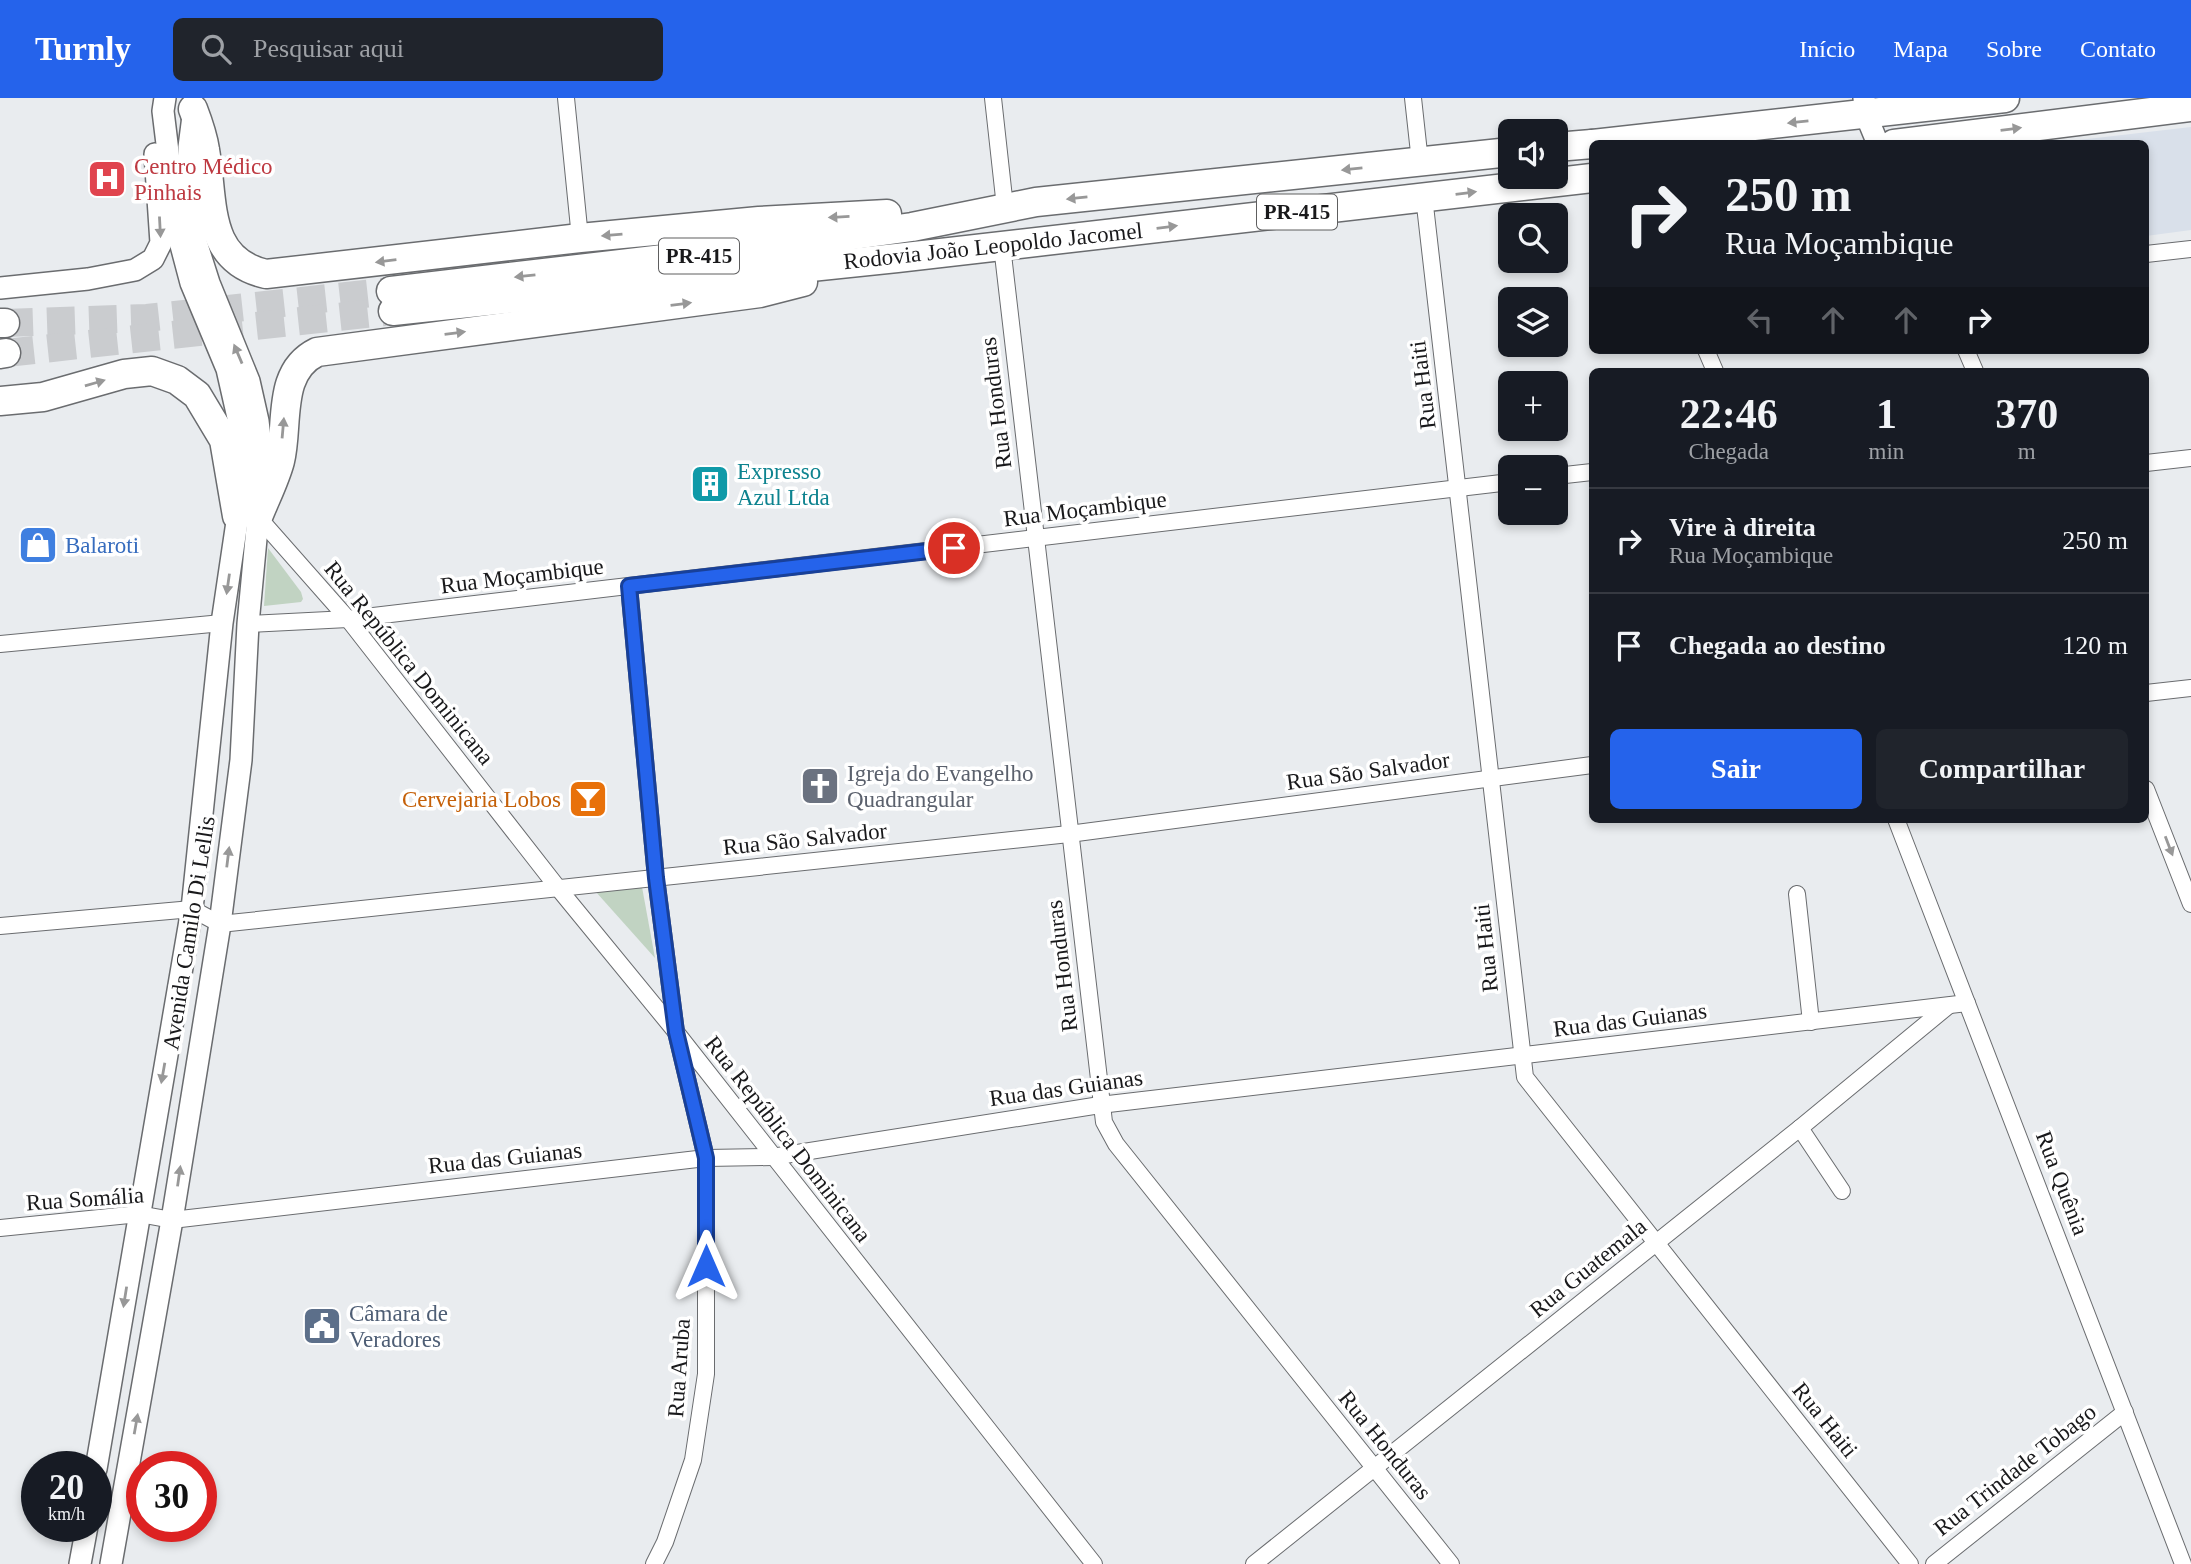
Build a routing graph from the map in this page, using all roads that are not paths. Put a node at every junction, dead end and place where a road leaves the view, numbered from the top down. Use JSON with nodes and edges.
{"nodes":[{"id":1,"x":566,"y":98,"type":"edge"},
{"id":2,"x":993,"y":98,"type":"edge"},
{"id":3,"x":1413,"y":98,"type":"edge"},
{"id":4,"x":2005,"y":98,"type":"edge"},
{"id":5,"x":194,"y":103,"type":"edge"},
{"id":6,"x":164,"y":104,"type":"edge"},
{"id":7,"x":1865,"y":106,"type":"edge"},
{"id":8,"x":2191,"y":107,"type":"edge"},
{"id":9,"x":1622,"y":140,"type":"edge"},
{"id":10,"x":1877,"y":140,"type":"edge"},
{"id":11,"x":1926,"y":140,"type":"edge"},
{"id":12,"x":1589,"y":144,"type":"edge"},
{"id":13,"x":1568,"y":146,"type":"edge"},
{"id":14,"x":1498,"y":153,"type":"edge"},
{"id":15,"x":1420,"y":162,"type":"junction"},
{"id":16,"x":1589,"y":178,"type":"edge"},
{"id":17,"x":1424,"y":197,"type":"junction"},
{"id":18,"x":1005,"y":207,"type":"junction"},
{"id":19,"x":580,"y":238,"type":"junction"},
{"id":20,"x":1002,"y":246,"type":"junction"},
{"id":21,"x":2191,"y":249,"type":"edge"},
{"id":22,"x":2149,"y":254,"type":"edge"},
{"id":23,"x":897,"y":258,"type":"junction"},
{"id":24,"x":0,"y":288,"type":"edge"},
{"id":25,"x":212,"y":313,"type":"junction"},
{"id":26,"x":0,"y":401,"type":"edge"},
{"id":27,"x":2191,"y":458,"type":"edge"},
{"id":28,"x":2149,"y":463,"type":"edge"},
{"id":29,"x":1589,"y":472,"type":"edge"},
{"id":30,"x":1568,"y":475,"type":"edge"},
{"id":31,"x":1498,"y":483,"type":"edge"},
{"id":32,"x":1458,"y":488,"type":"junction"},
{"id":33,"x":247,"y":517,"type":"junction"},
{"id":34,"x":1036,"y":538,"type":"junction"},
{"id":35,"x":629,"y":586,"type":"junction"},
{"id":36,"x":348,"y":619,"type":"junction"},
{"id":37,"x":222,"y":623,"type":"junction"},
{"id":38,"x":248,"y":624,"type":"junction"},
{"id":39,"x":0,"y":644,"type":"edge"},
{"id":40,"x":2191,"y":688,"type":"edge"},
{"id":41,"x":2149,"y":693,"type":"edge"},
{"id":42,"x":1589,"y":765,"type":"edge"},
{"id":43,"x":1490,"y":778,"type":"junction"},
{"id":44,"x":2149,"y":797,"type":"edge"},
{"id":45,"x":1898,"y":823,"type":"edge"},
{"id":46,"x":1069,"y":834,"type":"junction"},
{"id":47,"x":656,"y":878,"type":"junction"},
{"id":48,"x":558,"y":888,"type":"junction"},
{"id":49,"x":1797,"y":894,"type":"dead end"},
{"id":50,"x":2191,"y":904,"type":"edge"},
{"id":51,"x":192,"y":909,"type":"junction"},
{"id":52,"x":220,"y":924,"type":"junction"},
{"id":53,"x":0,"y":926,"type":"edge"},
{"id":54,"x":1967,"y":1003,"type":"junction"},
{"id":55,"x":1949,"y":1005,"type":"junction"},
{"id":56,"x":1811,"y":1022,"type":"junction"},
{"id":57,"x":676,"y":1032,"type":"junction"},
{"id":58,"x":1521,"y":1056,"type":"junction"},
{"id":59,"x":1100,"y":1105,"type":"junction"},
{"id":60,"x":1800,"y":1128,"type":"junction"},
{"id":61,"x":772,"y":1157,"type":"junction"},
{"id":62,"x":706,"y":1158,"type":"junction"},
{"id":63,"x":1842,"y":1191,"type":"dead end"},
{"id":64,"x":139,"y":1214,"type":"junction"},
{"id":65,"x":172,"y":1220,"type":"junction"},
{"id":66,"x":0,"y":1228,"type":"edge"},
{"id":67,"x":1655,"y":1243,"type":"junction"},
{"id":68,"x":2125,"y":1412,"type":"junction"},
{"id":69,"x":99,"y":1451,"type":"edge"},
{"id":70,"x":1375,"y":1468,"type":"junction"},
{"id":71,"x":84,"y":1542,"type":"edge"},
{"id":72,"x":80,"y":1564,"type":"edge"},
{"id":73,"x":111,"y":1564,"type":"edge"},
{"id":74,"x":654,"y":1564,"type":"edge"},
{"id":75,"x":1094,"y":1564,"type":"edge"},
{"id":76,"x":1254,"y":1564,"type":"edge"},
{"id":77,"x":1451,"y":1564,"type":"edge"},
{"id":78,"x":1910,"y":1564,"type":"edge"},
{"id":79,"x":1934,"y":1564,"type":"edge"},
{"id":80,"x":2183,"y":1564,"type":"edge"}],
"edges":[{"from":1,"to":19,"type":"street"},
{"from":2,"to":18,"type":"street"},
{"from":3,"to":15,"type":"street"},
{"from":4,"to":7,"type":"highway"},
{"from":19,"to":5,"type":"highway","one_way":true},
{"from":5,"to":25,"type":"main road"},
{"from":6,"to":24,"type":"main road","one_way":true},
{"from":6,"to":25,"type":"main road"},
{"from":7,"to":9,"type":"highway","one_way":true},
{"from":7,"to":10,"type":"main road"},
{"from":11,"to":8,"type":"highway","one_way":true},
{"from":12,"to":13,"type":"highway"},
{"from":14,"to":15,"type":"highway","name":"Rodovia João Leopoldo Jacomel","number":"PR-415"},
{"from":15,"to":18,"type":"highway","name":"Rodovia João Leopoldo Jacomel","number":"PR-415","one_way":true},
{"from":17,"to":16,"type":"highway","name":"Rodovia João Leopoldo Jacomel","number":"PR-415","one_way":true},
{"from":20,"to":17,"type":"highway","name":"Rodovia João Leopoldo Jacomel","number":"PR-415","one_way":true},
{"from":17,"to":32,"type":"street","name":"Rua Haiti"},
{"from":18,"to":19,"type":"highway","one_way":true},
{"from":18,"to":23,"type":"highway","name":"Rodovia João Leopoldo Jacomel","number":"PR-415","one_way":true},
{"from":20,"to":23,"type":"highway","name":"Rodovia João Leopoldo Jacomel","number":"PR-415"},
{"from":20,"to":34,"type":"street","name":"Rua Honduras"},
{"from":21,"to":22,"type":"street"},
{"from":33,"to":23,"type":"highway","one_way":true},
{"from":25,"to":33,"type":"main road","name":"Avenida Camilo Di Lellis"},
{"from":26,"to":33,"type":"highway","one_way":true},
{"from":27,"to":28,"type":"street"},
{"from":29,"to":30,"type":"street"},
{"from":31,"to":32,"type":"street","name":"Rua Moçambique"},
{"from":32,"to":34,"type":"street","name":"Rua Moçambique"},
{"from":32,"to":43,"type":"street","name":"Rua Haiti"},
{"from":33,"to":36,"type":"street","name":"Rua República Dominicana"},
{"from":33,"to":37,"type":"main road","name":"Avenida Camilo Di Lellis","one_way":true},
{"from":33,"to":38,"type":"main road","name":"Avenida Camilo Di Lellis"},
{"from":34,"to":35,"type":"street","name":"Rua Moçambique"},
{"from":34,"to":46,"type":"street","name":"Rua Honduras"},
{"from":35,"to":36,"type":"street","name":"Rua Moçambique"},
{"from":35,"to":47,"type":"street","name":"Rua Aruba"},
{"from":36,"to":38,"type":"street","name":"Rua Moçambique"},
{"from":36,"to":48,"type":"street","name":"Rua República Dominicana"},
{"from":37,"to":39,"type":"street"},
{"from":37,"to":51,"type":"main road","name":"Avenida Camilo Di Lellis"},
{"from":52,"to":38,"type":"main road","name":"Avenida Camilo Di Lellis","one_way":true},
{"from":40,"to":41,"type":"street"},
{"from":42,"to":43,"type":"street","name":"Rua São Salvador"},
{"from":43,"to":46,"type":"street","name":"Rua São Salvador"},
{"from":43,"to":58,"type":"street","name":"Rua Haiti"},
{"from":44,"to":50,"type":"street","one_way":true},
{"from":45,"to":54,"type":"street","name":"Rua Quênia"},
{"from":46,"to":47,"type":"street","name":"Rua São Salvador"},
{"from":46,"to":59,"type":"street","name":"Rua Honduras"},
{"from":47,"to":48,"type":"street","name":"Rua São Salvador"},
{"from":47,"to":57,"type":"street","name":"Rua Aruba"},
{"from":48,"to":52,"type":"street","name":"Rua São Salvador"},
{"from":48,"to":57,"type":"street","name":"Rua República Dominicana"},
{"from":49,"to":56,"type":"street"},
{"from":51,"to":52,"type":"street"},
{"from":51,"to":53,"type":"street"},
{"from":51,"to":64,"type":"main road","name":"Avenida Camilo Di Lellis","one_way":true},
{"from":65,"to":52,"type":"main road","name":"Avenida Camilo Di Lellis","one_way":true},
{"from":54,"to":55,"type":"street","name":"Rua das Guianas"},
{"from":54,"to":68,"type":"street","name":"Rua Quênia"},
{"from":55,"to":56,"type":"street","name":"Rua das Guianas"},
{"from":55,"to":60,"type":"street","name":"Rua Guatemala"},
{"from":56,"to":58,"type":"street","name":"Rua das Guianas"},
{"from":57,"to":61,"type":"street","name":"Rua República Dominicana"},
{"from":57,"to":62,"type":"street","name":"Rua Aruba"},
{"from":58,"to":59,"type":"street","name":"Rua das Guianas"},
{"from":58,"to":67,"type":"street","name":"Rua Haiti"},
{"from":59,"to":61,"type":"street","name":"Rua das Guianas"},
{"from":59,"to":70,"type":"street","name":"Rua Honduras"},
{"from":60,"to":63,"type":"street"},
{"from":60,"to":67,"type":"street","name":"Rua Guatemala"},
{"from":61,"to":62,"type":"street","name":"Rua das Guianas"},
{"from":61,"to":75,"type":"street","name":"Rua República Dominicana"},
{"from":62,"to":65,"type":"street","name":"Rua das Guianas"},
{"from":62,"to":74,"type":"street","name":"Rua Aruba"},
{"from":64,"to":65,"type":"street","name":"Rua Somália"},
{"from":64,"to":66,"type":"street","name":"Rua Somália"},
{"from":64,"to":69,"type":"main road","name":"Avenida Camilo Di Lellis","one_way":true},
{"from":73,"to":65,"type":"main road","name":"Avenida Camilo Di Lellis","one_way":true},
{"from":67,"to":70,"type":"street","name":"Rua Guatemala"},
{"from":67,"to":78,"type":"street","name":"Rua Haiti"},
{"from":68,"to":79,"type":"street","name":"Rua Trindade Tobago"},
{"from":68,"to":80,"type":"street","name":"Rua Quênia"},
{"from":70,"to":76,"type":"street","name":"Rua Guatemala"},
{"from":70,"to":77,"type":"street","name":"Rua Honduras"},
{"from":71,"to":72,"type":"main road"}]}
